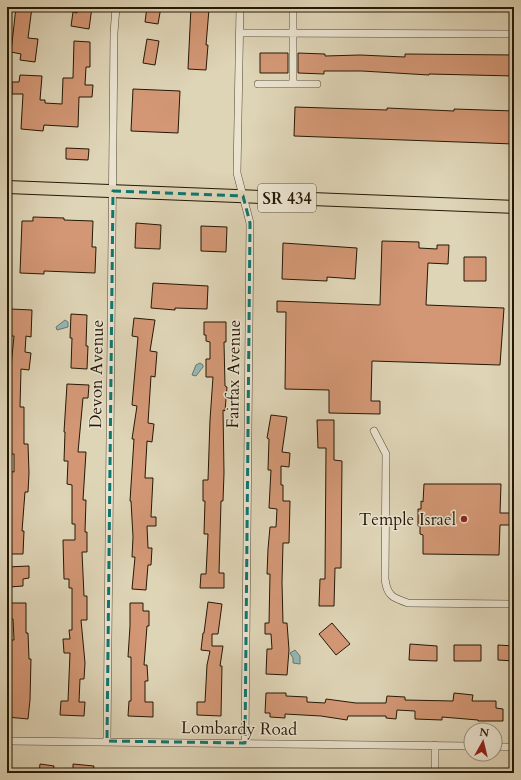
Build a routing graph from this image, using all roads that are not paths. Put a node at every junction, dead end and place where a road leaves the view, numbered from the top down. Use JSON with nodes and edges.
{"nodes":[{"id":1,"x":116,"y":7,"type":"edge"},
{"id":2,"x":240,"y":7,"type":"edge"},
{"id":3,"x":293,"y":7,"type":"edge"},
{"id":4,"x":239,"y":33,"type":"junction"},
{"id":5,"x":293,"y":33,"type":"junction"},
{"id":6,"x":514,"y":34,"type":"edge"},
{"id":7,"x":258,"y":84,"type":"dead end"},
{"id":8,"x":293,"y":84,"type":"junction"},
{"id":9,"x":317,"y":84,"type":"dead end"},
{"id":10,"x":7,"y":187,"type":"edge"},
{"id":11,"x":113,"y":191,"type":"junction"},
{"id":12,"x":243,"y":196,"type":"junction"},
{"id":13,"x":514,"y":207,"type":"edge"},
{"id":14,"x":374,"y":432,"type":"dead end"},
{"id":15,"x":514,"y":604,"type":"edge"},
{"id":16,"x":7,"y":741,"type":"edge"},
{"id":17,"x":107,"y":741,"type":"junction"},
{"id":18,"x":245,"y":743,"type":"junction"},
{"id":19,"x":435,"y":745,"type":"junction"},
{"id":20,"x":463,"y":746,"type":"edge"},
{"id":21,"x":503,"y":747,"type":"edge"},
{"id":22,"x":514,"y":747,"type":"edge"},
{"id":23,"x":435,"y":773,"type":"edge"}],
"edges":[{"from":1,"to":11,"type":"street","name":"Devon Avenue"},
{"from":2,"to":4,"type":"street","name":"Fairfax Avenue"},
{"from":3,"to":5,"type":"street"},
{"from":4,"to":5,"type":"street"},
{"from":4,"to":12,"type":"street","name":"Fairfax Avenue"},
{"from":5,"to":6,"type":"street"},
{"from":5,"to":8,"type":"street"},
{"from":7,"to":8,"type":"street"},
{"from":8,"to":9,"type":"street"},
{"from":10,"to":11,"type":"main road","number":"SR 434"},
{"from":11,"to":12,"type":"main road","number":"SR 434"},
{"from":11,"to":17,"type":"street","name":"Devon Avenue"},
{"from":12,"to":13,"type":"main road","number":"SR 434"},
{"from":12,"to":18,"type":"street","name":"Fairfax Avenue"},
{"from":14,"to":15,"type":"street"},
{"from":16,"to":17,"type":"street","name":"Lombardy Road"},
{"from":17,"to":18,"type":"street","name":"Lombardy Road"},
{"from":18,"to":19,"type":"street","name":"Lombardy Road"},
{"from":19,"to":20,"type":"street","name":"Lombardy Road"},
{"from":19,"to":23,"type":"street"},
{"from":21,"to":22,"type":"street"}]}
